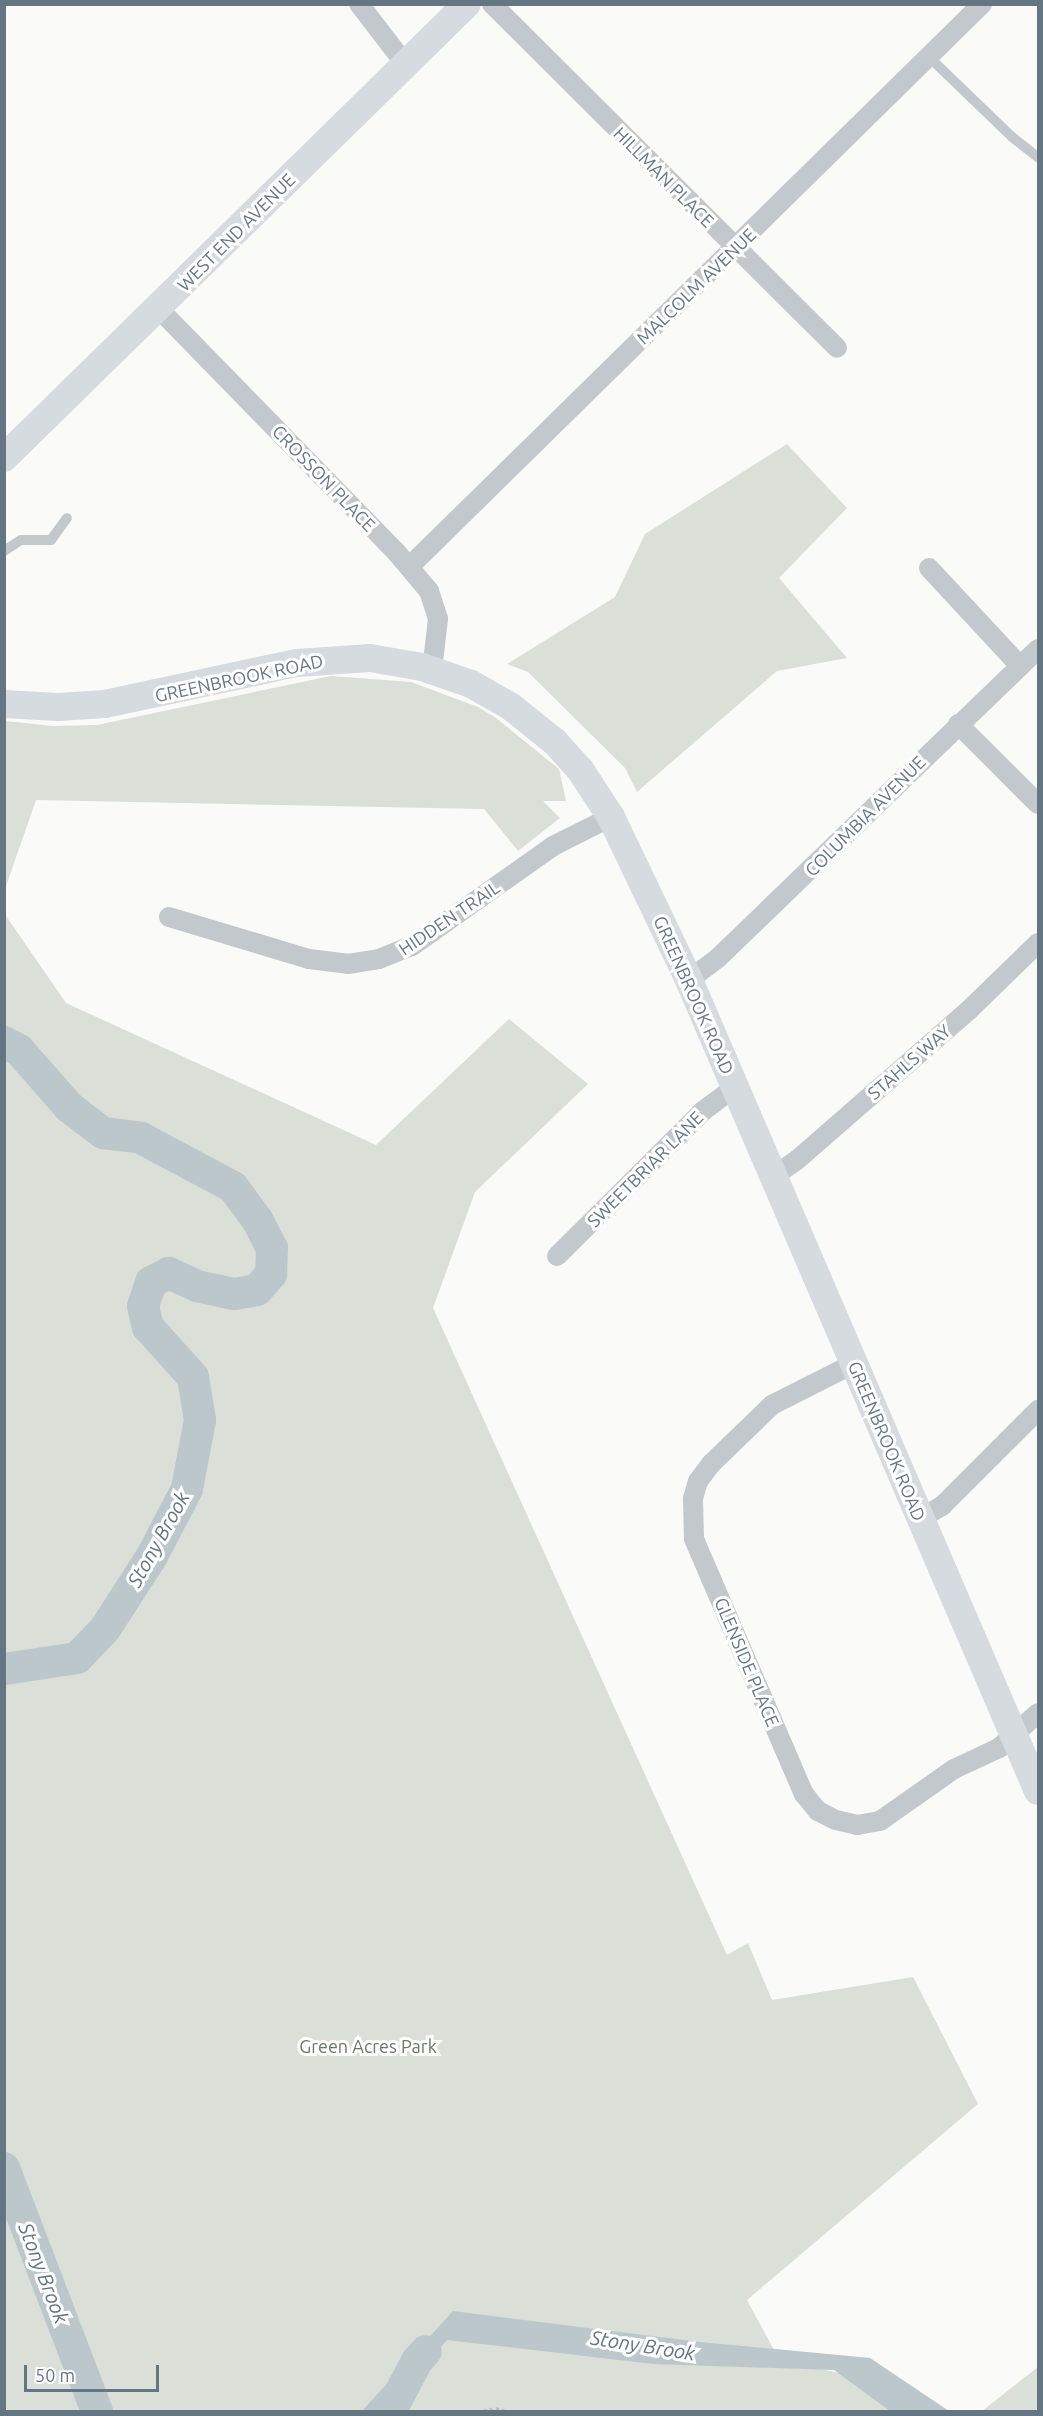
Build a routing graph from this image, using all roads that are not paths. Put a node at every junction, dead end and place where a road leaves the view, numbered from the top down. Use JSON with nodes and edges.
{"nodes":[{"id":1,"x":360,"y":4,"type":"edge"},
{"id":2,"x":467,"y":4,"type":"edge"},
{"id":3,"x":492,"y":4,"type":"edge"},
{"id":4,"x":982,"y":4,"type":"edge"},
{"id":5,"x":929,"y":57,"type":"junction"},
{"id":6,"x":406,"y":65,"type":"junction"},
{"id":7,"x":1038,"y":157,"type":"edge"},
{"id":8,"x":736,"y":249,"type":"junction"},
{"id":9,"x":159,"y":309,"type":"junction"},
{"id":10,"x":837,"y":348,"type":"dead end"},
{"id":11,"x":4,"y":458,"type":"edge"},
{"id":12,"x":67,"y":518,"type":"dead end"},
{"id":13,"x":4,"y":551,"type":"edge"},
{"id":14,"x":410,"y":566,"type":"junction"},
{"id":15,"x":929,"y":568,"type":"dead end"},
{"id":16,"x":1038,"y":649,"type":"edge"},
{"id":17,"x":1020,"y":666,"type":"junction"},
{"id":18,"x":432,"y":670,"type":"junction"},
{"id":19,"x":4,"y":704,"type":"edge"},
{"id":20,"x":958,"y":724,"type":"junction"},
{"id":21,"x":1038,"y":804,"type":"edge"},
{"id":22,"x":611,"y":817,"type":"junction"},
{"id":23,"x":169,"y":916,"type":"dead end"},
{"id":24,"x":1038,"y":943,"type":"edge"},
{"id":25,"x":689,"y":980,"type":"junction"},
{"id":26,"x":735,"y":1087,"type":"junction"},
{"id":27,"x":774,"y":1176,"type":"junction"},
{"id":28,"x":557,"y":1256,"type":"dead end"},
{"id":29,"x":853,"y":1364,"type":"junction"},
{"id":30,"x":1038,"y":1410,"type":"edge"},
{"id":31,"x":920,"y":1519,"type":"junction"},
{"id":32,"x":1038,"y":1713,"type":"edge"},
{"id":33,"x":1014,"y":1736,"type":"junction"},
{"id":34,"x":1038,"y":1791,"type":"edge"}],
"edges":[{"from":1,"to":6,"type":"street"},
{"from":2,"to":6,"type":"street","name":"WEST END AVENUE"},
{"from":3,"to":8,"type":"street","name":"HILLMAN PLACE"},
{"from":4,"to":5,"type":"street","name":"MALCOLM AVENUE"},
{"from":5,"to":7,"type":"lane"},
{"from":5,"to":8,"type":"street","name":"MALCOLM AVENUE"},
{"from":6,"to":9,"type":"street","name":"WEST END AVENUE"},
{"from":8,"to":10,"type":"street","name":"HILLMAN PLACE"},
{"from":8,"to":14,"type":"street","name":"MALCOLM AVENUE"},
{"from":9,"to":11,"type":"street","name":"WEST END AVENUE"},
{"from":9,"to":14,"type":"street","name":"CROSSON PLACE"},
{"from":12,"to":13,"type":"lane"},
{"from":14,"to":18,"type":"street","name":"CROSSON PLACE"},
{"from":15,"to":17,"type":"street"},
{"from":16,"to":17,"type":"street","name":"COLUMBIA AVENUE"},
{"from":17,"to":20,"type":"street","name":"COLUMBIA AVENUE"},
{"from":18,"to":19,"type":"street","name":"GREENBROOK ROAD"},
{"from":18,"to":22,"type":"street","name":"GREENBROOK ROAD"},
{"from":20,"to":21,"type":"street"},
{"from":20,"to":25,"type":"street","name":"COLUMBIA AVENUE"},
{"from":22,"to":23,"type":"street","name":"HIDDEN TRAIL"},
{"from":22,"to":25,"type":"street","name":"GREENBROOK ROAD"},
{"from":24,"to":27,"type":"street","name":"STAHLS WAY"},
{"from":25,"to":26,"type":"street","name":"GREENBROOK ROAD"},
{"from":26,"to":27,"type":"street","name":"GREENBROOK ROAD"},
{"from":26,"to":28,"type":"street","name":"SWEETBRIAR LANE"},
{"from":27,"to":29,"type":"street","name":"GREENBROOK ROAD"},
{"from":29,"to":31,"type":"street","name":"GREENBROOK ROAD"},
{"from":29,"to":33,"type":"street","name":"GLENSIDE PLACE"},
{"from":30,"to":31,"type":"street"},
{"from":31,"to":33,"type":"street","name":"GREENBROOK ROAD"},
{"from":32,"to":33,"type":"street","name":"GLENSIDE PLACE"},
{"from":33,"to":34,"type":"street","name":"GREENBROOK ROAD"}]}
